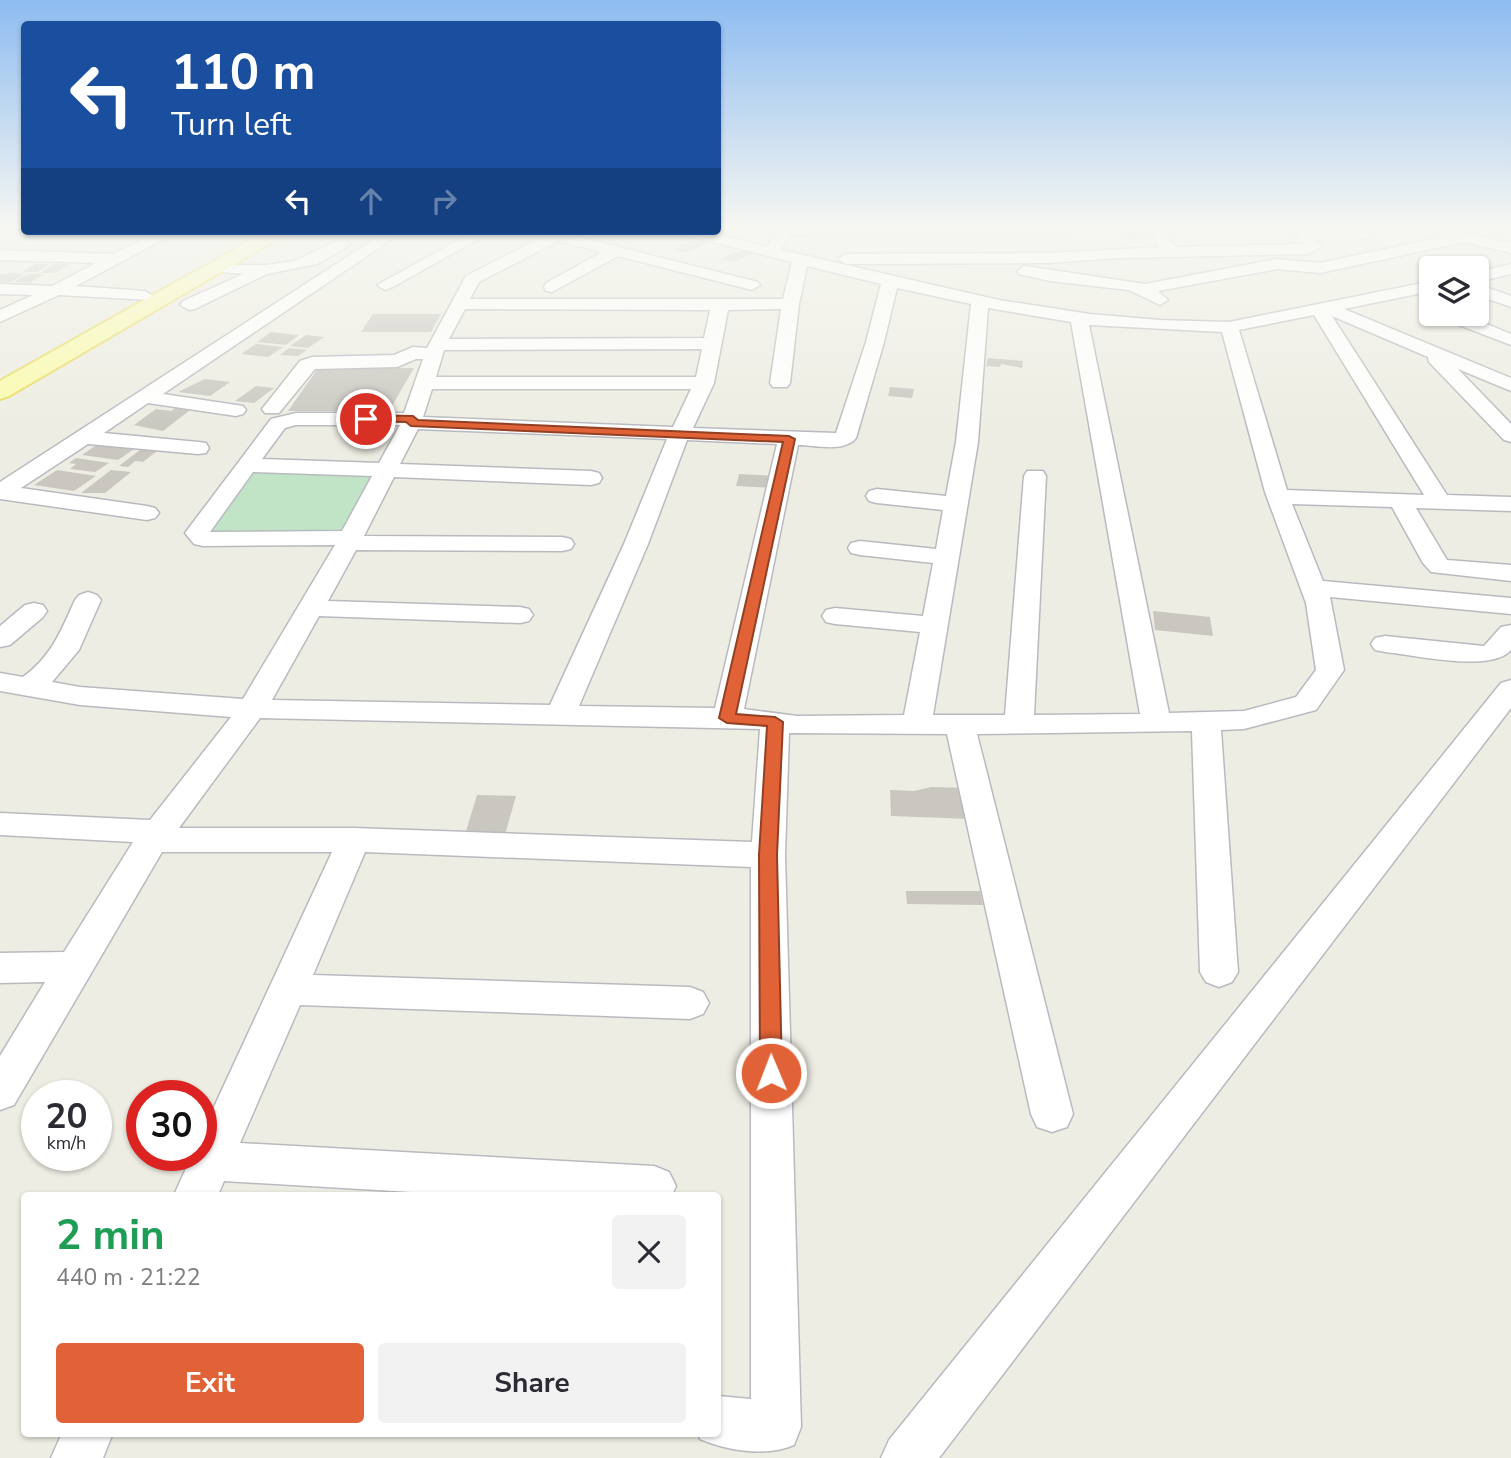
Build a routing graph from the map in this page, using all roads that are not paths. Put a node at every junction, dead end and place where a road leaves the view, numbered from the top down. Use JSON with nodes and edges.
{"nodes":[{"id":1,"x":48,"y":294,"type":"edge"},
{"id":2,"x":116,"y":294,"type":"edge"},
{"id":3,"x":148,"y":294,"type":"edge"},
{"id":4,"x":169,"y":294,"type":"edge"},
{"id":5,"x":212,"y":294,"type":"edge"},
{"id":6,"x":301,"y":294,"type":"edge"},
{"id":7,"x":463,"y":294,"type":"edge"},
{"id":8,"x":793,"y":294,"type":"edge"},
{"id":9,"x":887,"y":294,"type":"edge"},
{"id":10,"x":946,"y":294,"type":"edge"},
{"id":11,"x":1152,"y":294,"type":"edge"},
{"id":12,"x":1490,"y":294,"type":"edge"},
{"id":13,"x":1415,"y":295,"type":"edge"},
{"id":14,"x":145,"y":296,"type":"junction"},
{"id":15,"x":980,"y":302,"type":"junction"},
{"id":16,"x":1511,"y":302,"type":"edge"},
{"id":17,"x":457,"y":304,"type":"junction"},
{"id":18,"x":789,"y":304,"type":"junction"},
{"id":19,"x":189,"y":305,"type":"dead end"},
{"id":20,"x":720,"y":305,"type":"junction"},
{"id":21,"x":1323,"y":309,"type":"junction"},
{"id":22,"x":0,"y":317,"type":"edge"},
{"id":23,"x":1079,"y":317,"type":"junction"},
{"id":24,"x":1476,"y":326,"type":"edge"},
{"id":25,"x":1201,"y":327,"type":"junction"},
{"id":26,"x":1229,"y":327,"type":"junction"},
{"id":27,"x":1511,"y":340,"type":"edge"},
{"id":28,"x":574,"y":343,"type":"junction"},
{"id":29,"x":714,"y":343,"type":"junction"},
{"id":30,"x":436,"y":349,"type":"junction"},
{"id":31,"x":1428,"y":350,"type":"junction"},
{"id":32,"x":0,"y":377,"type":"edge"},
{"id":33,"x":425,"y":383,"type":"junction"},
{"id":34,"x":704,"y":383,"type":"junction"},
{"id":35,"x":780,"y":383,"type":"dead end"},
{"id":36,"x":1511,"y":384,"type":"edge"},
{"id":37,"x":0,"y":391,"type":"edge"},
{"id":38,"x":145,"y":397,"type":"junction"},
{"id":39,"x":272,"y":409,"type":"dead end"},
{"id":40,"x":236,"y":410,"type":"dead end"},
{"id":41,"x":412,"y":421,"type":"junction"},
{"id":42,"x":1507,"y":430,"type":"edge"},
{"id":43,"x":680,"y":433,"type":"junction"},
{"id":44,"x":84,"y":437,"type":"junction"},
{"id":45,"x":789,"y":439,"type":"junction"},
{"id":46,"x":198,"y":448,"type":"dead end"},
{"id":47,"x":248,"y":465,"type":"junction"},
{"id":48,"x":385,"y":471,"type":"junction"},
{"id":49,"x":1035,"y":476,"type":"dead end"},
{"id":50,"x":591,"y":478,"type":"dead end"},
{"id":51,"x":877,"y":496,"type":"dead end"},
{"id":52,"x":1278,"y":497,"type":"junction"},
{"id":53,"x":1400,"y":501,"type":"junction"},
{"id":54,"x":1440,"y":502,"type":"junction"},
{"id":55,"x":956,"y":504,"type":"junction"},
{"id":56,"x":1511,"y":504,"type":"edge"},
{"id":57,"x":147,"y":513,"type":"dead end"},
{"id":58,"x":349,"y":540,"type":"junction"},
{"id":59,"x":562,"y":544,"type":"dead end"},
{"id":60,"x":860,"y":548,"type":"dead end"},
{"id":61,"x":946,"y":557,"type":"junction"},
{"id":62,"x":1511,"y":573,"type":"edge"},
{"id":63,"x":1313,"y":588,"type":"junction"},
{"id":64,"x":88,"y":600,"type":"dead end"},
{"id":65,"x":1511,"y":606,"type":"edge"},
{"id":66,"x":308,"y":608,"type":"junction"},
{"id":67,"x":34,"y":611,"type":"dead end"},
{"id":68,"x":520,"y":615,"type":"dead end"},
{"id":69,"x":835,"y":615,"type":"dead end"},
{"id":70,"x":934,"y":625,"type":"junction"},
{"id":71,"x":1511,"y":632,"type":"edge"},
{"id":72,"x":0,"y":639,"type":"edge"},
{"id":73,"x":1385,"y":645,"type":"dead end"},
{"id":74,"x":0,"y":682,"type":"edge"},
{"id":75,"x":27,"y":688,"type":"junction"},
{"id":76,"x":1511,"y":689,"type":"edge"},
{"id":77,"x":252,"y":709,"type":"junction"},
{"id":78,"x":560,"y":715,"type":"junction"},
{"id":79,"x":727,"y":718,"type":"junction"},
{"id":80,"x":1206,"y":721,"type":"junction"},
{"id":81,"x":775,"y":722,"type":"junction"},
{"id":82,"x":1019,"y":722,"type":"junction"},
{"id":83,"x":1156,"y":723,"type":"junction"},
{"id":84,"x":917,"y":724,"type":"junction"},
{"id":85,"x":960,"y":724,"type":"junction"},
{"id":86,"x":0,"y":824,"type":"edge"},
{"id":87,"x":155,"y":836,"type":"junction"},
{"id":88,"x":354,"y":840,"type":"junction"},
{"id":89,"x":768,"y":855,"type":"junction"},
{"id":90,"x":74,"y":967,"type":"junction"},
{"id":91,"x":0,"y":968,"type":"edge"},
{"id":92,"x":1219,"y":972,"type":"dead end"},
{"id":93,"x":287,"y":989,"type":"junction"},
{"id":94,"x":690,"y":1003,"type":"dead end"},
{"id":95,"x":0,"y":1092,"type":"edge"},
{"id":96,"x":1052,"y":1114,"type":"dead end"},
{"id":97,"x":204,"y":1178,"type":"edge"},
{"id":98,"x":654,"y":1186,"type":"dead end"},
{"id":99,"x":721,"y":1421,"type":"edge"},
{"id":100,"x":86,"y":1437,"type":"edge"},
{"id":101,"x":77,"y":1458,"type":"edge"},
{"id":102,"x":907,"y":1458,"type":"edge"}],
"edges":[{"from":1,"to":22,"type":"street"},
{"from":2,"to":14,"type":"street"},
{"from":3,"to":14,"type":"main road"},
{"from":4,"to":37,"type":"main road"},
{"from":5,"to":19,"type":"street"},
{"from":6,"to":38,"type":"street"},
{"from":7,"to":17,"type":"street"},
{"from":8,"to":18,"type":"street"},
{"from":9,"to":45,"type":"street"},
{"from":10,"to":15,"type":"street"},
{"from":11,"to":25,"type":"street"},
{"from":12,"to":16,"type":"street"},
{"from":13,"to":21,"type":"street"},
{"from":14,"to":32,"type":"main road"},
{"from":15,"to":23,"type":"street"},
{"from":15,"to":55,"type":"street"},
{"from":17,"to":28,"type":"street"},
{"from":17,"to":30,"type":"street"},
{"from":18,"to":20,"type":"street"},
{"from":18,"to":35,"type":"street"},
{"from":20,"to":28,"type":"street"},
{"from":20,"to":29,"type":"street"},
{"from":21,"to":26,"type":"street"},
{"from":21,"to":31,"type":"street"},
{"from":21,"to":54,"type":"street"},
{"from":23,"to":25,"type":"street"},
{"from":23,"to":83,"type":"street"},
{"from":24,"to":27,"type":"street"},
{"from":25,"to":26,"type":"street"},
{"from":26,"to":52,"type":"street"},
{"from":28,"to":29,"type":"street"},
{"from":28,"to":30,"type":"street"},
{"from":28,"to":33,"type":"street"},
{"from":28,"to":34,"type":"street"},
{"from":29,"to":34,"type":"street"},
{"from":30,"to":33,"type":"street"},
{"from":30,"to":39,"type":"street"},
{"from":31,"to":36,"type":"street"},
{"from":31,"to":42,"type":"street"},
{"from":33,"to":41,"type":"street"},
{"from":34,"to":43,"type":"street"},
{"from":38,"to":40,"type":"street"},
{"from":38,"to":44,"type":"street"},
{"from":41,"to":43,"type":"street"},
{"from":41,"to":47,"type":"street"},
{"from":41,"to":48,"type":"street"},
{"from":43,"to":45,"type":"street"},
{"from":43,"to":78,"type":"street"},
{"from":44,"to":46,"type":"street"},
{"from":44,"to":57,"type":"street"},
{"from":45,"to":79,"type":"street"},
{"from":47,"to":48,"type":"street"},
{"from":47,"to":58,"type":"street"},
{"from":48,"to":50,"type":"street"},
{"from":48,"to":58,"type":"street"},
{"from":49,"to":82,"type":"street"},
{"from":51,"to":55,"type":"street"},
{"from":52,"to":53,"type":"street"},
{"from":52,"to":63,"type":"street"},
{"from":53,"to":54,"type":"street"},
{"from":53,"to":62,"type":"street"},
{"from":54,"to":56,"type":"street"},
{"from":55,"to":61,"type":"street"},
{"from":58,"to":59,"type":"street"},
{"from":58,"to":66,"type":"street"},
{"from":60,"to":61,"type":"street"},
{"from":61,"to":70,"type":"street"},
{"from":63,"to":65,"type":"street"},
{"from":63,"to":80,"type":"street"},
{"from":64,"to":75,"type":"street"},
{"from":66,"to":68,"type":"street"},
{"from":66,"to":77,"type":"street"},
{"from":67,"to":72,"type":"street"},
{"from":69,"to":70,"type":"street"},
{"from":70,"to":84,"type":"street"},
{"from":71,"to":73,"type":"street"},
{"from":74,"to":75,"type":"street"},
{"from":75,"to":77,"type":"street"},
{"from":76,"to":102,"type":"street"},
{"from":77,"to":78,"type":"street"},
{"from":77,"to":87,"type":"street"},
{"from":78,"to":79,"type":"street"},
{"from":79,"to":81,"type":"street"},
{"from":80,"to":83,"type":"street"},
{"from":80,"to":92,"type":"street"},
{"from":81,"to":84,"type":"street"},
{"from":81,"to":89,"type":"street"},
{"from":82,"to":83,"type":"street"},
{"from":82,"to":85,"type":"street"},
{"from":84,"to":85,"type":"street"},
{"from":85,"to":96,"type":"street"},
{"from":86,"to":87,"type":"street"},
{"from":87,"to":88,"type":"street"},
{"from":87,"to":90,"type":"street"},
{"from":88,"to":89,"type":"street"},
{"from":88,"to":93,"type":"street"},
{"from":89,"to":99,"type":"street"},
{"from":90,"to":91,"type":"street"},
{"from":90,"to":95,"type":"street"},
{"from":93,"to":94,"type":"street"},
{"from":93,"to":97,"type":"street"},
{"from":97,"to":98,"type":"street"},
{"from":100,"to":101,"type":"street"}]}
